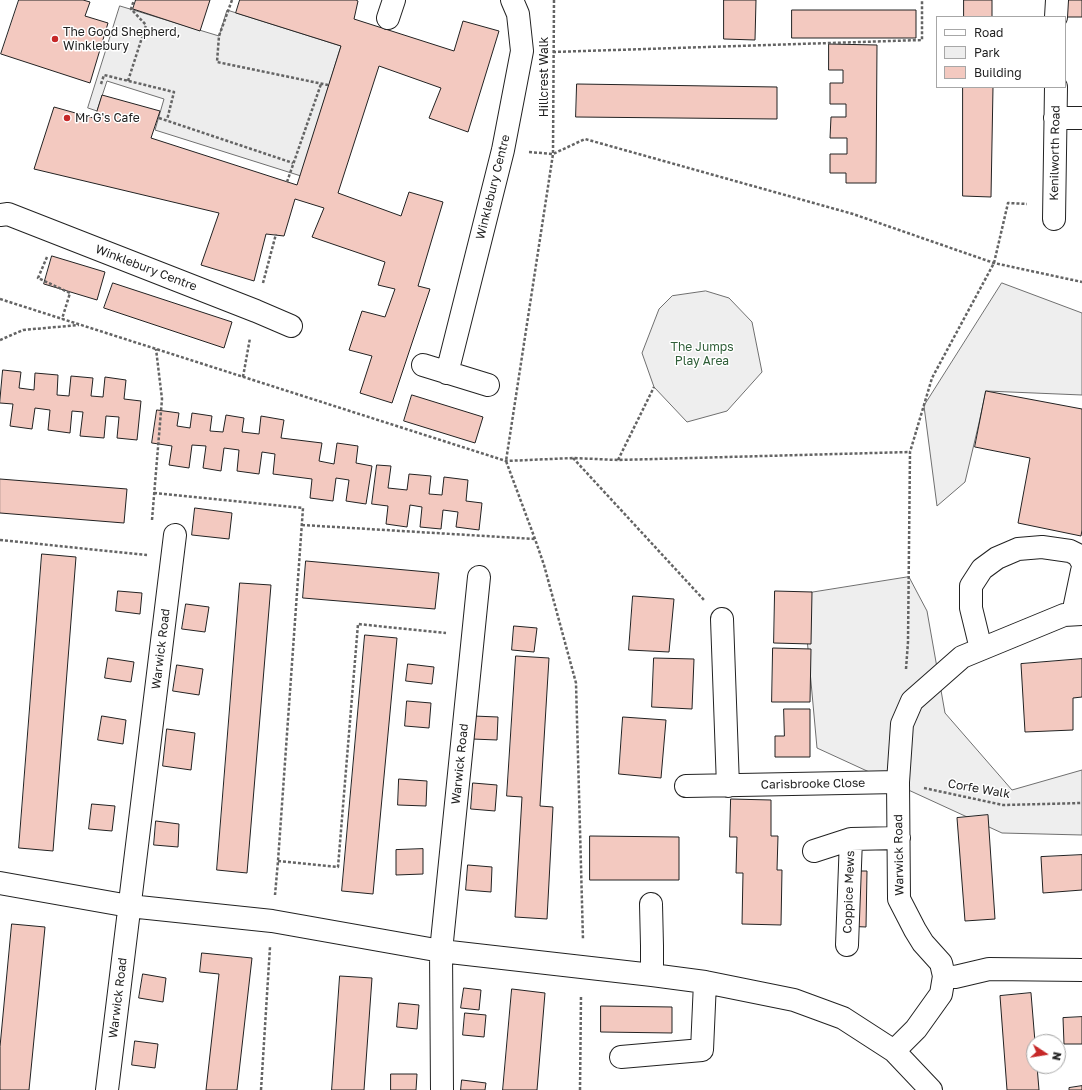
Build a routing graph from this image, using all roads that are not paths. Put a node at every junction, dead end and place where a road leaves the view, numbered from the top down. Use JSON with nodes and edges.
{"nodes":[{"id":1,"x":512,"y":0,"type":"edge"},
{"id":2,"x":1056,"y":0,"type":"edge"},
{"id":3,"x":1056,"y":16,"type":"edge"},
{"id":4,"x":1056,"y":88,"type":"edge"},
{"id":5,"x":1055,"y":118,"type":"junction"},
{"id":6,"x":1082,"y":118,"type":"edge"},
{"id":7,"x":1054,"y":212,"type":"road end"},
{"id":8,"x":0,"y":215,"type":"edge"},
{"id":9,"x":291,"y":326,"type":"dead end"},
{"id":10,"x":423,"y":365,"type":"dead end"},
{"id":11,"x":447,"y":373,"type":"junction"},
{"id":12,"x":488,"y":385,"type":"dead end"},
{"id":13,"x":175,"y":535,"type":"dead end"},
{"id":14,"x":1082,"y":562,"type":"edge"},
{"id":15,"x":1082,"y":570,"type":"edge"},
{"id":16,"x":479,"y":577,"type":"dead end"},
{"id":17,"x":1078,"y":614,"type":"edge"},
{"id":18,"x":722,"y":619,"type":"road end"},
{"id":19,"x":981,"y":649,"type":"junction"},
{"id":20,"x":898,"y":782,"type":"junction"},
{"id":21,"x":686,"y":786,"type":"dead end"},
{"id":22,"x":728,"y":786,"type":"junction"},
{"id":23,"x":899,"y":838,"type":"junction"},
{"id":24,"x":851,"y":839,"type":"junction"},
{"id":25,"x":814,"y":851,"type":"dead end"},
{"id":26,"x":0,"y":883,"type":"edge"},
{"id":27,"x":651,"y":904,"type":"dead end"},
{"id":28,"x":129,"y":906,"type":"junction"},
{"id":29,"x":847,"y":945,"type":"dead end"},
{"id":30,"x":441,"y":951,"type":"junction"},
{"id":31,"x":1082,"y":970,"type":"edge"},
{"id":32,"x":652,"y":975,"type":"junction"},
{"id":33,"x":944,"y":976,"type":"junction"},
{"id":34,"x":705,"y":982,"type":"junction"},
{"id":35,"x":894,"y":1051,"type":"junction"},
{"id":36,"x":621,"y":1057,"type":"dead end"},
{"id":37,"x":106,"y":1090,"type":"edge"},
{"id":38,"x":442,"y":1090,"type":"edge"},
{"id":39,"x":931,"y":1090,"type":"edge"}],
"edges":[{"from":1,"to":11,"type":"street","name":"Winklebury Centre"},
{"from":2,"to":3,"type":"street"},
{"from":4,"to":5,"type":"street","name":"Kenilworth Road"},
{"from":5,"to":6,"type":"street"},
{"from":5,"to":7,"type":"street","name":"Kenilworth Road"},
{"from":8,"to":9,"type":"street","name":"Winklebury Centre"},
{"from":10,"to":11,"type":"street"},
{"from":11,"to":12,"type":"street"},
{"from":13,"to":28,"type":"street","name":"Warwick Road"},
{"from":14,"to":19,"type":"street"},
{"from":15,"to":17,"type":"street"},
{"from":16,"to":30,"type":"street","name":"Warwick Road"},
{"from":17,"to":19,"type":"street","name":"Warwick Road"},
{"from":18,"to":22,"type":"street"},
{"from":19,"to":20,"type":"street","name":"Warwick Road"},
{"from":20,"to":22,"type":"street","name":"Carisbrooke Close"},
{"from":20,"to":23,"type":"street","name":"Warwick Road"},
{"from":21,"to":22,"type":"street","name":"Carisbrooke Close"},
{"from":23,"to":24,"type":"street","name":"Coppice Mews"},
{"from":23,"to":33,"type":"street","name":"Warwick Road"},
{"from":24,"to":25,"type":"street","name":"Coppice Mews"},
{"from":24,"to":29,"type":"street","name":"Coppice Mews"},
{"from":26,"to":28,"type":"street"},
{"from":27,"to":32,"type":"street"},
{"from":28,"to":30,"type":"street"},
{"from":28,"to":37,"type":"street","name":"Warwick Road"},
{"from":30,"to":32,"type":"street"},
{"from":30,"to":38,"type":"street","name":"Warwick Road"},
{"from":31,"to":33,"type":"street"},
{"from":32,"to":34,"type":"street"},
{"from":33,"to":35,"type":"street"},
{"from":34,"to":35,"type":"street"},
{"from":34,"to":36,"type":"street"},
{"from":35,"to":39,"type":"street"}]}
